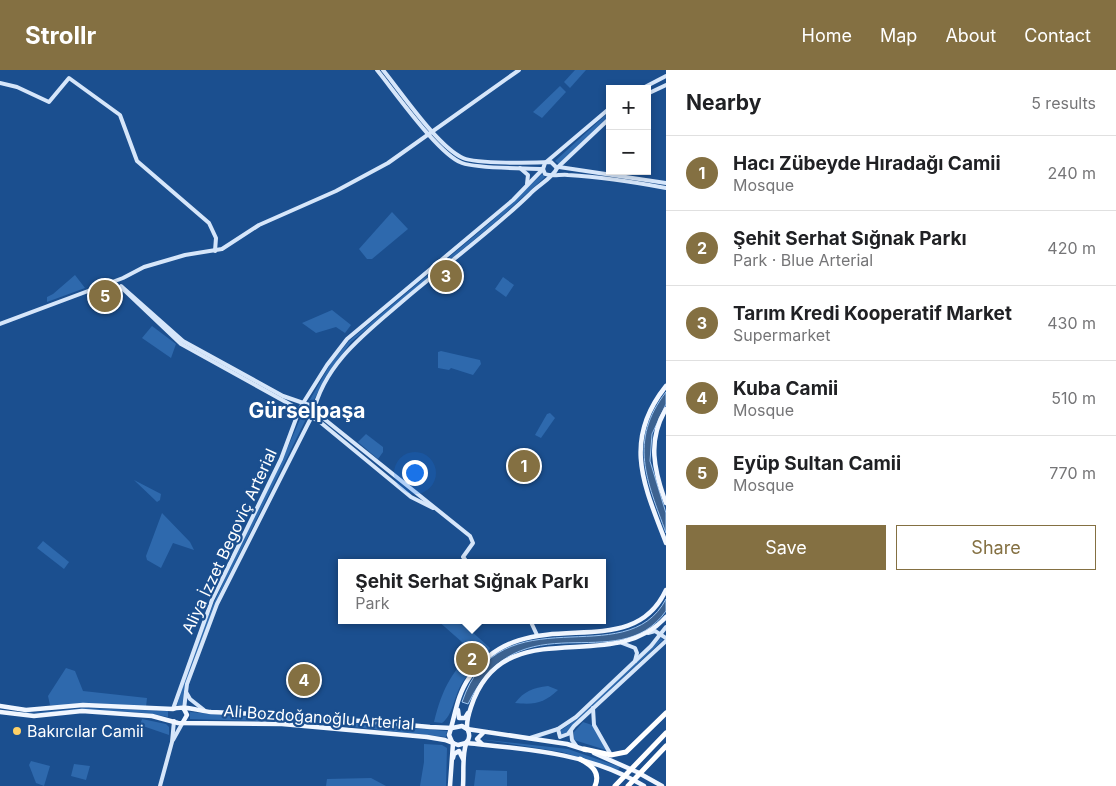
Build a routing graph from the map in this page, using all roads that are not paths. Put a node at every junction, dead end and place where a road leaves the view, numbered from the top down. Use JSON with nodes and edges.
{"nodes":[{"id":1,"x":377,"y":70,"type":"edge"},
{"id":2,"x":383,"y":70,"type":"edge"},
{"id":3,"x":519,"y":70,"type":"edge"},
{"id":4,"x":666,"y":76,"type":"edge"},
{"id":5,"x":0,"y":83,"type":"edge"},
{"id":6,"x":666,"y":84,"type":"edge"},
{"id":7,"x":649,"y":85,"type":"edge"},
{"id":8,"x":651,"y":92,"type":"edge"},
{"id":9,"x":606,"y":111,"type":"edge"},
{"id":10,"x":606,"y":122,"type":"edge"},
{"id":11,"x":431,"y":132,"type":"junction"},
{"id":12,"x":547,"y":162,"type":"junction"},
{"id":13,"x":519,"y":167,"type":"junction"},
{"id":14,"x":557,"y":168,"type":"junction"},
{"id":15,"x":543,"y":169,"type":"junction"},
{"id":16,"x":552,"y":175,"type":"junction"},
{"id":17,"x":666,"y":183,"type":"edge"},
{"id":18,"x":526,"y":186,"type":"junction"},
{"id":19,"x":666,"y":188,"type":"edge"},
{"id":20,"x":215,"y":251,"type":"junction"},
{"id":21,"x":116,"y":280,"type":"junction"},
{"id":22,"x":121,"y":286,"type":"junction"},
{"id":23,"x":0,"y":324,"type":"edge"},
{"id":24,"x":666,"y":386,"type":"edge"},
{"id":25,"x":304,"y":404,"type":"junction"},
{"id":26,"x":666,"y":409,"type":"edge"},
{"id":27,"x":313,"y":410,"type":"junction"},
{"id":28,"x":300,"y":412,"type":"junction"},
{"id":29,"x":310,"y":416,"type":"junction"},
{"id":30,"x":666,"y":502,"type":"edge"},
{"id":31,"x":439,"y":511,"type":"junction"},
{"id":32,"x":666,"y":543,"type":"edge"},
{"id":33,"x":466,"y":559,"type":"edge"},
{"id":34,"x":666,"y":590,"type":"edge"},
{"id":35,"x":666,"y":617,"type":"edge"},
{"id":36,"x":532,"y":624,"type":"edge"},
{"id":37,"x":666,"y":627,"type":"edge"},
{"id":38,"x":648,"y":633,"type":"junction"},
{"id":39,"x":661,"y":634,"type":"junction"},
{"id":40,"x":537,"y":635,"type":"junction"},
{"id":41,"x":666,"y":639,"type":"edge"},
{"id":42,"x":622,"y":643,"type":"junction"},
{"id":43,"x":634,"y":663,"type":"junction"},
{"id":44,"x":186,"y":692,"type":"junction"},
{"id":45,"x":458,"y":701,"type":"junction"},
{"id":46,"x":0,"y":706,"type":"edge"},
{"id":47,"x":471,"y":706,"type":"junction"},
{"id":48,"x":593,"y":708,"type":"junction"},
{"id":49,"x":173,"y":709,"type":"junction"},
{"id":50,"x":184,"y":709,"type":"junction"},
{"id":51,"x":206,"y":711,"type":"junction"},
{"id":52,"x":0,"y":712,"type":"edge"},
{"id":53,"x":666,"y":713,"type":"edge"},
{"id":54,"x":174,"y":721,"type":"junction"},
{"id":55,"x":183,"y":722,"type":"junction"},
{"id":56,"x":452,"y":728,"type":"junction"},
{"id":57,"x":558,"y":729,"type":"junction"},
{"id":58,"x":571,"y":729,"type":"junction"},
{"id":59,"x":467,"y":730,"type":"junction"},
{"id":60,"x":666,"y":732,"type":"edge"},
{"id":61,"x":487,"y":733,"type":"junction"},
{"id":62,"x":525,"y":738,"type":"junction"},
{"id":63,"x":172,"y":742,"type":"junction"},
{"id":64,"x":453,"y":743,"type":"junction"},
{"id":65,"x":466,"y":743,"type":"junction"},
{"id":66,"x":485,"y":745,"type":"junction"},
{"id":67,"x":666,"y":746,"type":"edge"},
{"id":68,"x":581,"y":748,"type":"junction"},
{"id":69,"x":611,"y":756,"type":"junction"},
{"id":70,"x":580,"y":759,"type":"junction"},
{"id":71,"x":451,"y":767,"type":"junction"},
{"id":72,"x":464,"y":767,"type":"junction"},
{"id":73,"x":160,"y":786,"type":"edge"},
{"id":74,"x":450,"y":786,"type":"edge"},
{"id":75,"x":463,"y":786,"type":"edge"},
{"id":76,"x":595,"y":786,"type":"edge"},
{"id":77,"x":615,"y":786,"type":"edge"},
{"id":78,"x":628,"y":786,"type":"edge"},
{"id":79,"x":644,"y":786,"type":"edge"},
{"id":80,"x":662,"y":786,"type":"edge"}],
"edges":[{"from":1,"to":11,"type":"main road"},
{"from":2,"to":11,"type":"main road"},
{"from":3,"to":11,"type":"main road"},
{"from":4,"to":7,"type":"main road"},
{"from":5,"to":20,"type":"main road"},
{"from":6,"to":8,"type":"main road"},
{"from":9,"to":12,"type":"main road"},
{"from":10,"to":14,"type":"main road"},
{"from":11,"to":12,"type":"main road"},
{"from":11,"to":13,"type":"main road"},
{"from":11,"to":20,"type":"main road"},
{"from":12,"to":14,"type":"main road"},
{"from":12,"to":15,"type":"main road"},
{"from":13,"to":15,"type":"main road"},
{"from":13,"to":18,"type":"main road"},
{"from":14,"to":16,"type":"main road"},
{"from":14,"to":17,"type":"main road"},
{"from":15,"to":16,"type":"main road"},
{"from":15,"to":18,"type":"main road"},
{"from":16,"to":19,"type":"main road"},
{"from":16,"to":27,"type":"main road"},
{"from":18,"to":25,"type":"main road"},
{"from":20,"to":21,"type":"main road"},
{"from":21,"to":22,"type":"main road"},
{"from":21,"to":23,"type":"main road"},
{"from":22,"to":25,"type":"main road"},
{"from":22,"to":28,"type":"main road"},
{"from":24,"to":32,"type":"main road"},
{"from":25,"to":27,"type":"main road"},
{"from":25,"to":28,"type":"main road"},
{"from":26,"to":30,"type":"main road"},
{"from":27,"to":29,"type":"main road"},
{"from":27,"to":31,"type":"main road"},
{"from":28,"to":29,"type":"main road"},
{"from":28,"to":49,"type":"main road","name":"Aliya İzzet Begoviç Arterial"},
{"from":29,"to":31,"type":"main road"},
{"from":29,"to":44,"type":"main road","name":"Aliya İzzet Begoviç Arterial"},
{"from":31,"to":33,"type":"main road"},
{"from":34,"to":40,"type":"main road"},
{"from":35,"to":38,"type":"main road"},
{"from":36,"to":40,"type":"main road"},
{"from":37,"to":39,"type":"main road"},
{"from":38,"to":39,"type":"main road"},
{"from":38,"to":42,"type":"main road"},
{"from":39,"to":41,"type":"main road"},
{"from":39,"to":43,"type":"main road"},
{"from":40,"to":45,"type":"main road"},
{"from":41,"to":48,"type":"main road"},
{"from":42,"to":43,"type":"main road"},
{"from":42,"to":47,"type":"main road"},
{"from":43,"to":57,"type":"main road"},
{"from":44,"to":50,"type":"main road","name":"Aliya İzzet Begoviç Arterial"},
{"from":44,"to":51,"type":"main road"},
{"from":45,"to":47,"type":"main road"},
{"from":45,"to":56,"type":"main road"},
{"from":46,"to":49,"type":"main road"},
{"from":47,"to":59,"type":"main road"},
{"from":48,"to":58,"type":"main road"},
{"from":48,"to":69,"type":"main road"},
{"from":49,"to":50,"type":"main road"},
{"from":49,"to":54,"type":"main road"},
{"from":50,"to":51,"type":"main road","name":"Ali Bozdoğanoğlu Arterial"},
{"from":50,"to":55,"type":"main road"},
{"from":51,"to":56,"type":"main road","name":"Ali Bozdoğanoğlu Arterial"},
{"from":52,"to":54,"type":"main road"},
{"from":53,"to":69,"type":"highway"},
{"from":54,"to":55,"type":"main road"},
{"from":54,"to":63,"type":"main road"},
{"from":55,"to":63,"type":"main road"},
{"from":55,"to":64,"type":"main road","name":"Ali Bozdoğanoğlu Arterial"},
{"from":56,"to":59,"type":"main road"},
{"from":56,"to":64,"type":"main road"},
{"from":57,"to":58,"type":"main road"},
{"from":57,"to":62,"type":"main road"},
{"from":58,"to":68,"type":"main road"},
{"from":59,"to":61,"type":"main road"},
{"from":59,"to":65,"type":"main road"},
{"from":60,"to":77,"type":"highway"},
{"from":61,"to":62,"type":"main road"},
{"from":61,"to":66,"type":"main road"},
{"from":62,"to":68,"type":"main road"},
{"from":63,"to":73,"type":"main road"},
{"from":64,"to":65,"type":"main road"},
{"from":64,"to":71,"type":"main road"},
{"from":65,"to":66,"type":"main road"},
{"from":65,"to":72,"type":"main road"},
{"from":66,"to":70,"type":"main road"},
{"from":67,"to":78,"type":"highway"},
{"from":68,"to":69,"type":"highway"},
{"from":68,"to":80,"type":"main road"},
{"from":70,"to":76,"type":"highway"},
{"from":70,"to":79,"type":"main road"},
{"from":71,"to":72,"type":"main road"},
{"from":71,"to":74,"type":"main road"},
{"from":72,"to":75,"type":"main road"}]}
